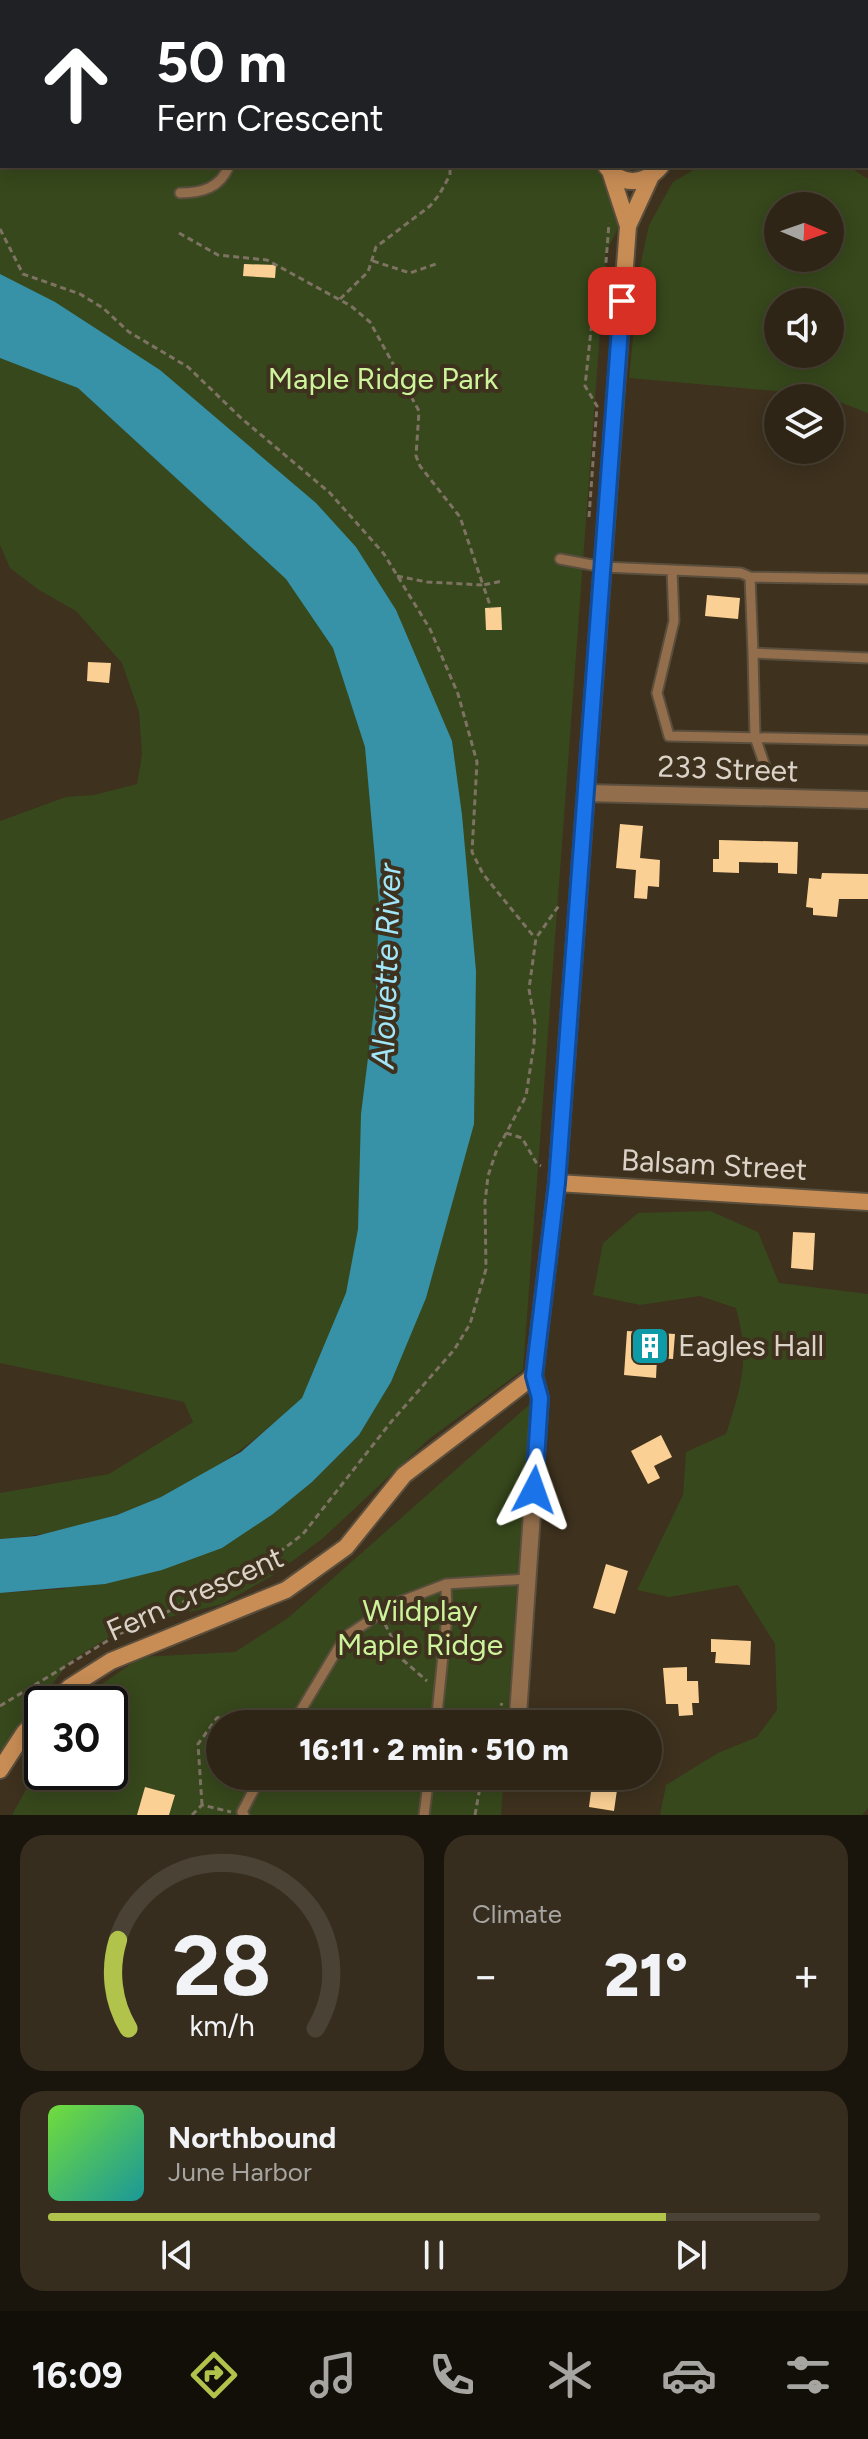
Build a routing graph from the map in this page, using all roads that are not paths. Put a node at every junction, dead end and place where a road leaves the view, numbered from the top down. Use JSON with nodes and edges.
{"nodes":[{"id":1,"x":228,"y":168,"type":"edge"},
{"id":2,"x":608,"y":170,"type":"edge"},
{"id":3,"x":656,"y":171,"type":"edge"},
{"id":4,"x":180,"y":193,"type":"dead end"},
{"id":5,"x":628,"y":226,"type":"junction"},
{"id":6,"x":560,"y":559,"type":"dead end"},
{"id":7,"x":603,"y":567,"type":"junction"},
{"id":8,"x":672,"y":570,"type":"junction"},
{"id":9,"x":750,"y":577,"type":"junction"},
{"id":10,"x":868,"y":579,"type":"edge"},
{"id":11,"x":753,"y":653,"type":"junction"},
{"id":12,"x":868,"y":658,"type":"edge"},
{"id":13,"x":755,"y":737,"type":"junction"},
{"id":14,"x":868,"y":740,"type":"edge"},
{"id":15,"x":765,"y":766,"type":"dead end"},
{"id":16,"x":586,"y":793,"type":"junction"},
{"id":17,"x":868,"y":800,"type":"edge"},
{"id":18,"x":557,"y":1183,"type":"junction"},
{"id":19,"x":868,"y":1202,"type":"edge"},
{"id":20,"x":534,"y":1376,"type":"junction"},
{"id":21,"x":528,"y":1579,"type":"junction"},
{"id":22,"x":446,"y":1584,"type":"junction"},
{"id":23,"x":72,"y":1686,"type":"edge"},
{"id":24,"x":301,"y":1710,"type":"edge"},
{"id":25,"x":437,"y":1710,"type":"edge"},
{"id":26,"x":518,"y":1710,"type":"edge"},
{"id":27,"x":24,"y":1733,"type":"edge"},
{"id":28,"x":0,"y":1770,"type":"edge"},
{"id":29,"x":254,"y":1790,"type":"edge"},
{"id":30,"x":427,"y":1790,"type":"edge"},
{"id":31,"x":243,"y":1813,"type":"edge"},
{"id":32,"x":424,"y":1815,"type":"edge"}],
"edges":[{"from":1,"to":4,"type":"lane"},
{"from":2,"to":3,"type":"street"},
{"from":2,"to":5,"type":"street"},
{"from":3,"to":5,"type":"street"},
{"from":5,"to":7,"type":"street"},
{"from":6,"to":7,"type":"lane"},
{"from":7,"to":8,"type":"lane"},
{"from":7,"to":16,"type":"street"},
{"from":8,"to":9,"type":"lane"},
{"from":8,"to":13,"type":"lane"},
{"from":9,"to":10,"type":"lane"},
{"from":9,"to":11,"type":"lane"},
{"from":11,"to":12,"type":"lane"},
{"from":11,"to":13,"type":"lane"},
{"from":13,"to":14,"type":"lane"},
{"from":13,"to":15,"type":"lane"},
{"from":16,"to":17,"type":"street","name":"233 Street"},
{"from":16,"to":18,"type":"street"},
{"from":18,"to":19,"type":"street","name":"Balsam Street"},
{"from":18,"to":20,"type":"street"},
{"from":20,"to":21,"type":"street"},
{"from":20,"to":23,"type":"street","name":"Fern Crescent"},
{"from":21,"to":22,"type":"lane"},
{"from":21,"to":26,"type":"street"},
{"from":22,"to":24,"type":"lane"},
{"from":22,"to":25,"type":"lane"},
{"from":27,"to":28,"type":"street"},
{"from":29,"to":31,"type":"lane"},
{"from":30,"to":32,"type":"lane"}]}
